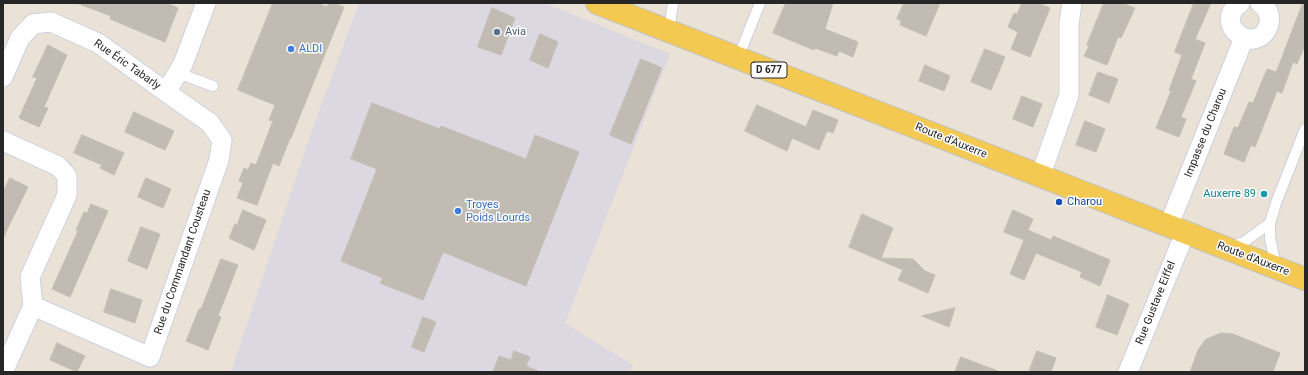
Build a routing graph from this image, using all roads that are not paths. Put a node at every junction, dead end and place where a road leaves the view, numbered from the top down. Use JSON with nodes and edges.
{"nodes":[{"id":1,"x":206,"y":3,"type":"edge"},
{"id":2,"x":597,"y":3,"type":"edge"},
{"id":3,"x":673,"y":3,"type":"edge"},
{"id":4,"x":760,"y":3,"type":"edge"},
{"id":5,"x":1072,"y":3,"type":"edge"},
{"id":6,"x":1240,"y":3,"type":"edge"},
{"id":7,"x":1260,"y":3,"type":"edge"},
{"id":8,"x":669,"y":31,"type":"junction"},
{"id":9,"x":1244,"y":38,"type":"junction"},
{"id":10,"x":738,"y":58,"type":"junction"},
{"id":11,"x":178,"y":73,"type":"junction"},
{"id":12,"x":3,"y":77,"type":"edge"},
{"id":13,"x":213,"y":86,"type":"dead end"},
{"id":14,"x":166,"y":92,"type":"junction"},
{"id":15,"x":1305,"y":129,"type":"edge"},
{"id":16,"x":3,"y":141,"type":"edge"},
{"id":17,"x":1040,"y":177,"type":"junction"},
{"id":18,"x":1270,"y":223,"type":"junction"},
{"id":19,"x":1176,"y":230,"type":"junction"},
{"id":20,"x":1226,"y":249,"type":"junction"},
{"id":21,"x":1277,"y":268,"type":"junction"},
{"id":22,"x":1305,"y":279,"type":"edge"},
{"id":23,"x":33,"y":306,"type":"junction"},
{"id":24,"x":3,"y":372,"type":"edge"},
{"id":25,"x":1128,"y":372,"type":"edge"}],
"edges":[{"from":1,"to":11,"type":"street"},
{"from":2,"to":8,"type":"main road","name":"Route d'Auxerre","number":"D 677"},
{"from":3,"to":8,"type":"lane"},
{"from":4,"to":10,"type":"lane"},
{"from":5,"to":17,"type":"street"},
{"from":6,"to":9,"type":"street"},
{"from":7,"to":9,"type":"street"},
{"from":8,"to":10,"type":"main road","name":"Route d'Auxerre","number":"D 677"},
{"from":9,"to":19,"type":"street","name":"Impasse du Charou"},
{"from":10,"to":17,"type":"main road","name":"Route d'Auxerre","number":"D 677"},
{"from":11,"to":13,"type":"lane"},
{"from":11,"to":14,"type":"street"},
{"from":12,"to":14,"type":"street","name":"Rue Éric Tabarly"},
{"from":14,"to":23,"type":"street","name":"Rue du Commandant Cousteau"},
{"from":15,"to":18,"type":"lane"},
{"from":16,"to":23,"type":"street"},
{"from":17,"to":19,"type":"main road","name":"Route d'Auxerre","number":"D 677"},
{"from":18,"to":20,"type":"lane"},
{"from":18,"to":21,"type":"lane"},
{"from":19,"to":20,"type":"main road","name":"Route d'Auxerre","number":"D 677"},
{"from":19,"to":25,"type":"street","name":"Rue Gustave Eiffel"},
{"from":20,"to":21,"type":"main road","name":"Route d'Auxerre","number":"D 677"},
{"from":21,"to":22,"type":"main road","name":"Route d'Auxerre","number":"D 677"},
{"from":23,"to":24,"type":"street"}]}
